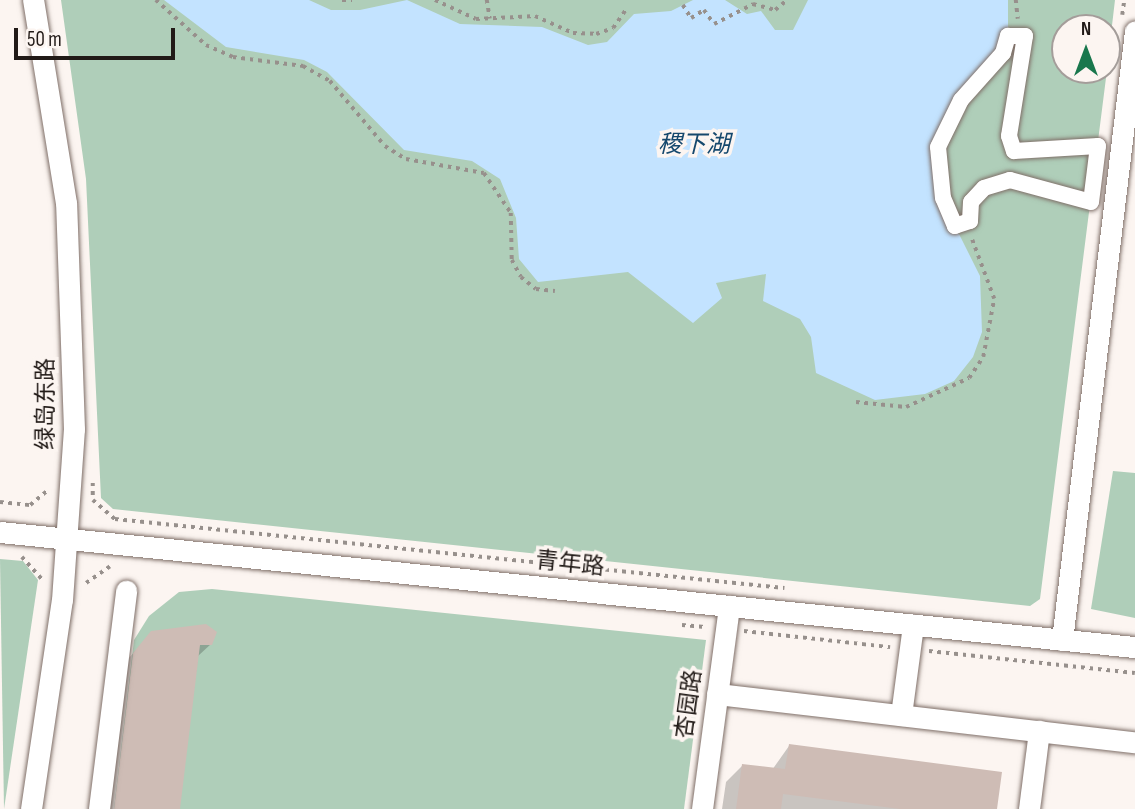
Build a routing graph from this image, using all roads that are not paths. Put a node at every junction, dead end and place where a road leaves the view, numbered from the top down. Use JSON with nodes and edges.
{"nodes":[{"id":1,"x":33,"y":0,"type":"edge"},
{"id":2,"x":1128,"y":29,"type":"edge"},
{"id":3,"x":962,"y":224,"type":"joint"},
{"id":4,"x":0,"y":532,"type":"edge"},
{"id":5,"x":67,"y":539,"type":"junction"},
{"id":6,"x":126,"y":591,"type":"dead end"},
{"id":7,"x":729,"y":606,"type":"junction"},
{"id":8,"x":912,"y":625,"type":"junction"},
{"id":9,"x":1062,"y":640,"type":"junction"},
{"id":10,"x":1135,"y":647,"type":"edge"},
{"id":11,"x":717,"y":694,"type":"junction"},
{"id":12,"x":901,"y":715,"type":"junction"},
{"id":13,"x":1039,"y":731,"type":"junction"},
{"id":14,"x":1135,"y":742,"type":"edge"},
{"id":15,"x":31,"y":809,"type":"edge"},
{"id":16,"x":99,"y":809,"type":"edge"},
{"id":17,"x":702,"y":809,"type":"edge"},
{"id":18,"x":1029,"y":809,"type":"edge"}],
"edges":[{"from":1,"to":5,"type":"street","name":"绿岛东路"},
{"from":2,"to":9,"type":"street"},
{"from":3,"to":3,"type":"street"},
{"from":4,"to":5,"type":"street","name":"青年路"},
{"from":5,"to":7,"type":"street","name":"青年路"},
{"from":5,"to":15,"type":"street","name":"绿岛东路"},
{"from":6,"to":16,"type":"street"},
{"from":7,"to":8,"type":"street","name":"青年路"},
{"from":7,"to":11,"type":"street","name":"杏园路"},
{"from":8,"to":9,"type":"street","name":"青年路"},
{"from":8,"to":12,"type":"street"},
{"from":9,"to":10,"type":"street","name":"青年路"},
{"from":11,"to":12,"type":"street"},
{"from":11,"to":17,"type":"street","name":"杏园路"},
{"from":12,"to":13,"type":"street"},
{"from":13,"to":14,"type":"street"},
{"from":13,"to":18,"type":"street"}]}
